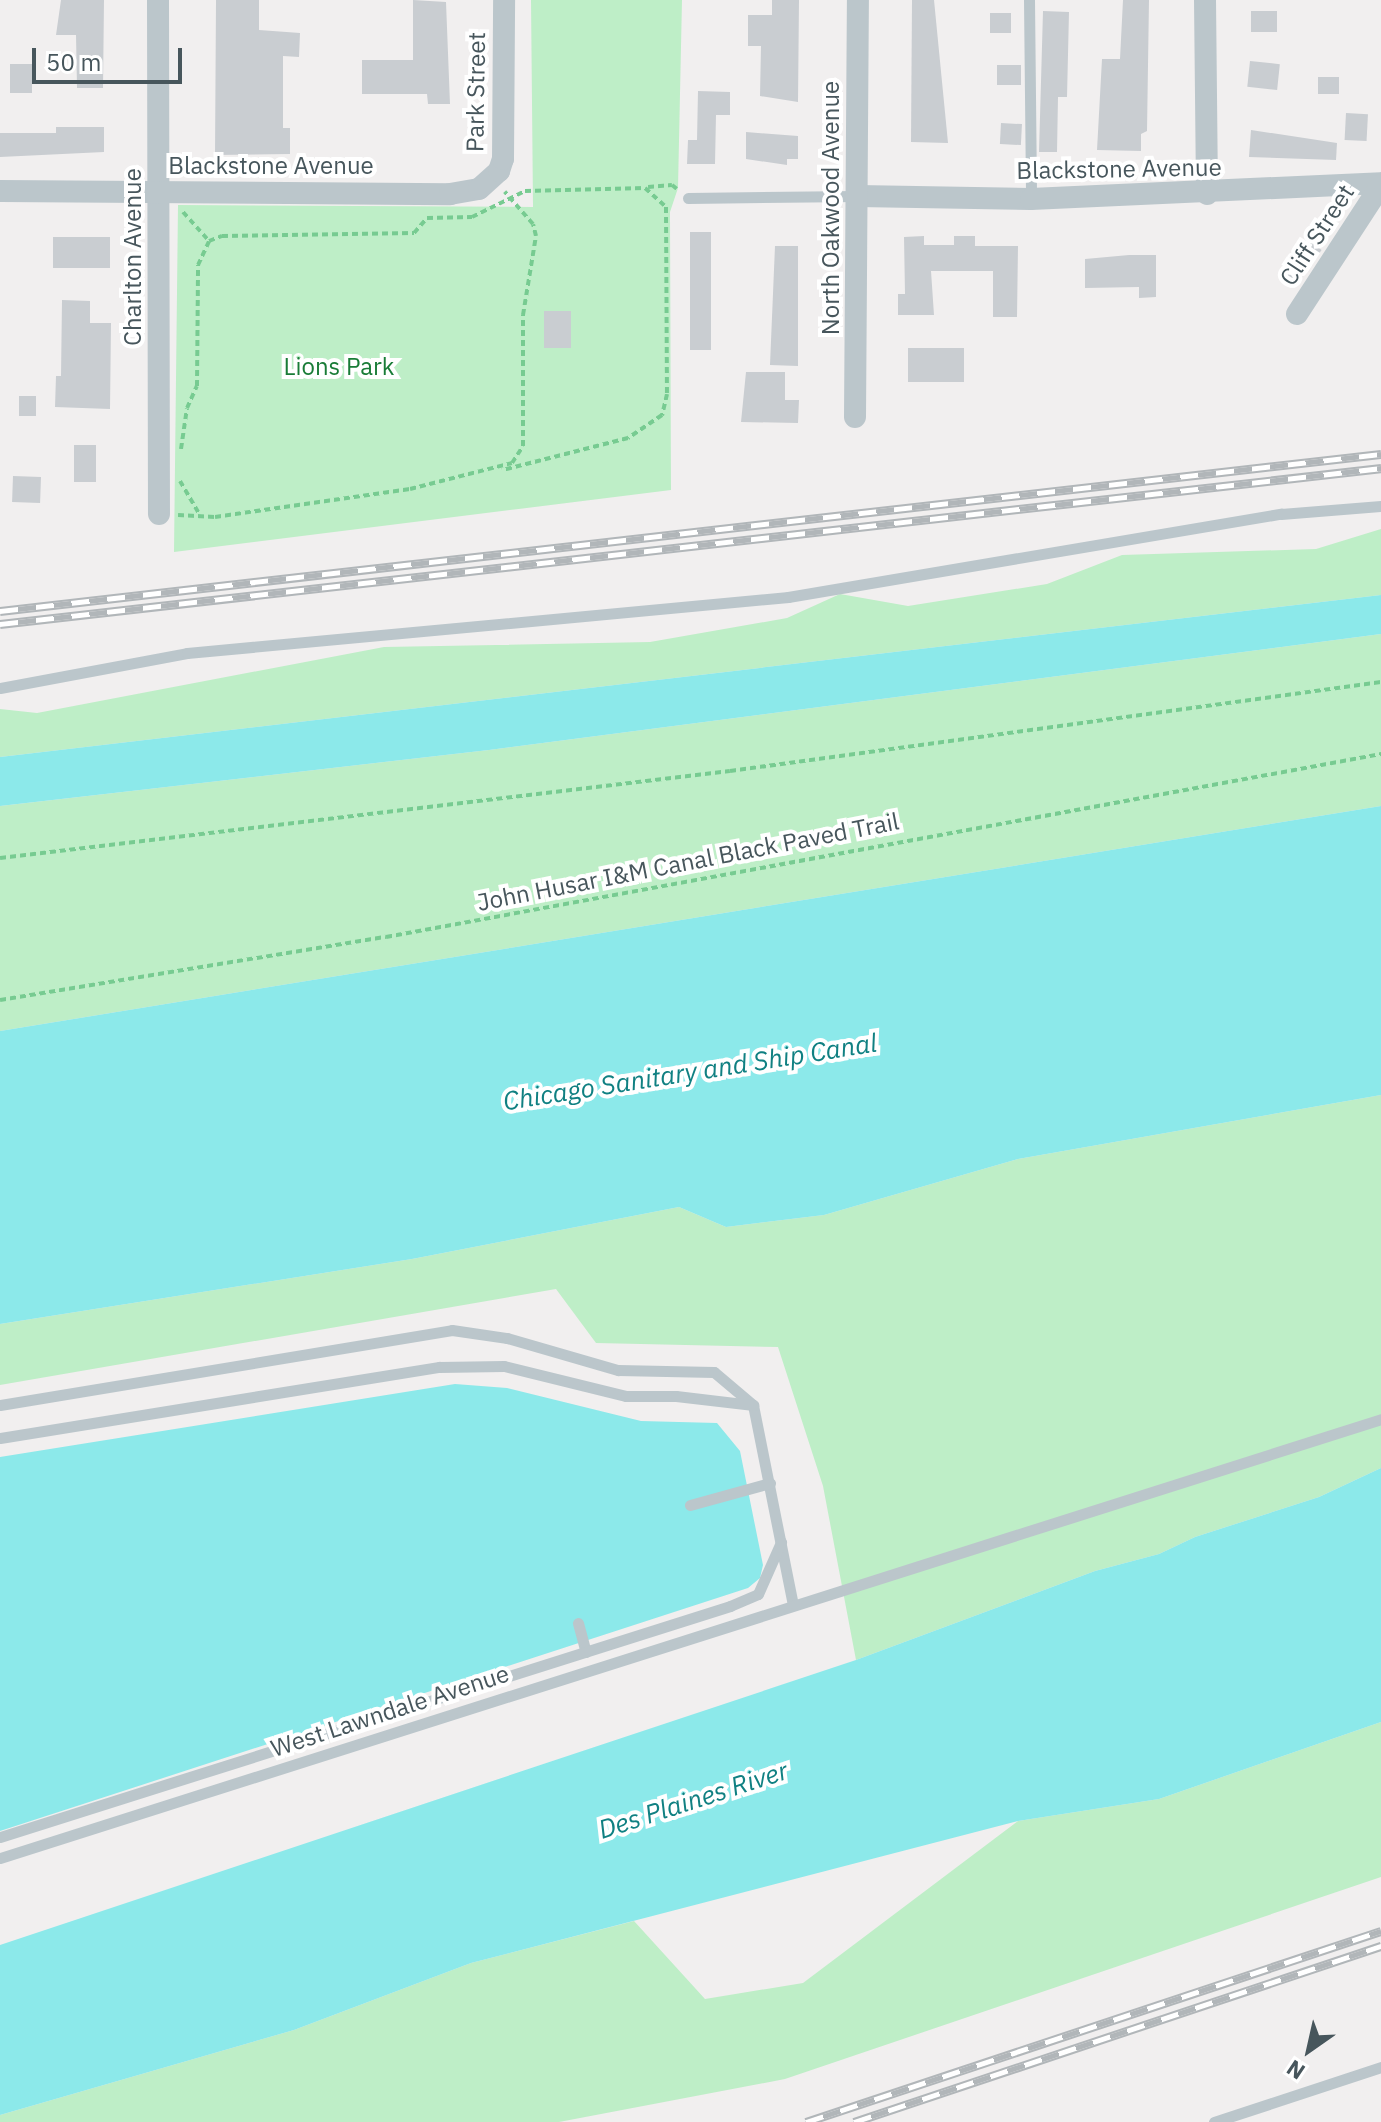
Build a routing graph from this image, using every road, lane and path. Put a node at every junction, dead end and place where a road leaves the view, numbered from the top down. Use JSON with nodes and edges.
{"nodes":[{"id":1,"x":158,"y":0,"type":"edge"},
{"id":2,"x":504,"y":0,"type":"edge"},
{"id":3,"x":858,"y":0,"type":"edge"},
{"id":4,"x":1029,"y":0,"type":"edge"},
{"id":5,"x":1205,"y":0,"type":"edge"},
{"id":6,"x":490,"y":181,"type":"junction"},
{"id":7,"x":1381,"y":184,"type":"edge"},
{"id":8,"x":645,"y":188,"type":"junction"},
{"id":9,"x":0,"y":191,"type":"edge"},
{"id":10,"x":167,"y":192,"type":"junction"},
{"id":11,"x":1207,"y":194,"type":"junction"},
{"id":12,"x":858,"y":196,"type":"junction"},
{"id":13,"x":512,"y":198,"type":"junction"},
{"id":14,"x":688,"y":198,"type":"joint"},
{"id":15,"x":1031,"y":199,"type":"junction"},
{"id":16,"x":209,"y":241,"type":"junction"},
{"id":17,"x":1297,"y":314,"type":"dead end"},
{"id":18,"x":855,"y":417,"type":"dead end"},
{"id":19,"x":179,"y":454,"type":"dead end"},
{"id":20,"x":502,"y":470,"type":"junction"},
{"id":21,"x":178,"y":475,"type":"dead end"},
{"id":22,"x":1381,"y":506,"type":"edge"},
{"id":23,"x":159,"y":514,"type":"joint"},
{"id":24,"x":201,"y":517,"type":"junction"},
{"id":25,"x":1381,"y":682,"type":"edge"},
{"id":26,"x":0,"y":688,"type":"edge"},
{"id":27,"x":1381,"y":754,"type":"edge"},
{"id":28,"x":0,"y":858,"type":"edge"},
{"id":29,"x":0,"y":1000,"type":"edge"},
{"id":30,"x":0,"y":1405,"type":"edge"},
{"id":31,"x":753,"y":1405,"type":"junction"},
{"id":32,"x":1381,"y":1419,"type":"edge"},
{"id":33,"x":0,"y":1438,"type":"edge"},
{"id":34,"x":770,"y":1483,"type":"junction"},
{"id":35,"x":690,"y":1505,"type":"dead end"},
{"id":36,"x":781,"y":1541,"type":"junction"},
{"id":37,"x":793,"y":1605,"type":"junction"},
{"id":38,"x":578,"y":1623,"type":"dead end"},
{"id":39,"x":586,"y":1652,"type":"junction"},
{"id":40,"x":0,"y":1837,"type":"edge"},
{"id":41,"x":0,"y":1858,"type":"edge"},
{"id":42,"x":1381,"y":2067,"type":"edge"},
{"id":43,"x":1214,"y":2122,"type":"edge"}],
"edges":[{"from":1,"to":10,"type":"street","name":"Charlton Avenue"},
{"from":2,"to":6,"type":"street","name":"Park Street"},
{"from":3,"to":12,"type":"street","name":"North Oakwood Avenue"},
{"from":4,"to":15,"type":"lane"},
{"from":5,"to":11,"type":"street"},
{"from":6,"to":10,"type":"street","name":"Blackstone Avenue"},
{"from":6,"to":13,"type":"path"},
{"from":7,"to":11,"type":"street","name":"Blackstone Avenue"},
{"from":7,"to":17,"type":"street","name":"Cliff Street"},
{"from":8,"to":13,"type":"path"},
{"from":8,"to":14,"type":"path"},
{"from":8,"to":20,"type":"path"},
{"from":9,"to":10,"type":"street","name":"Blackstone Avenue"},
{"from":10,"to":16,"type":"path"},
{"from":10,"to":23,"type":"street","name":"Charlton Avenue"},
{"from":11,"to":15,"type":"street","name":"Blackstone Avenue"},
{"from":12,"to":14,"type":"lane"},
{"from":12,"to":15,"type":"street","name":"Blackstone Avenue"},
{"from":12,"to":18,"type":"street","name":"North Oakwood Avenue"},
{"from":13,"to":16,"type":"path"},
{"from":13,"to":20,"type":"path"},
{"from":16,"to":19,"type":"path"},
{"from":20,"to":24,"type":"path"},
{"from":21,"to":24,"type":"path"},
{"from":22,"to":26,"type":"lane"},
{"from":23,"to":24,"type":"path"},
{"from":25,"to":28,"type":"path"},
{"from":27,"to":29,"type":"path","name":"John Husar I&M Canal Black Paved Trail"},
{"from":30,"to":31,"type":"lane"},
{"from":31,"to":33,"type":"lane"},
{"from":31,"to":34,"type":"lane"},
{"from":32,"to":37,"type":"lane","name":"West Lawndale Avenue"},
{"from":34,"to":35,"type":"lane"},
{"from":34,"to":36,"type":"lane"},
{"from":36,"to":37,"type":"lane"},
{"from":36,"to":39,"type":"lane"},
{"from":37,"to":41,"type":"lane","name":"West Lawndale Avenue"},
{"from":38,"to":39,"type":"lane"},
{"from":39,"to":40,"type":"lane"},
{"from":42,"to":43,"type":"lane"}]}
